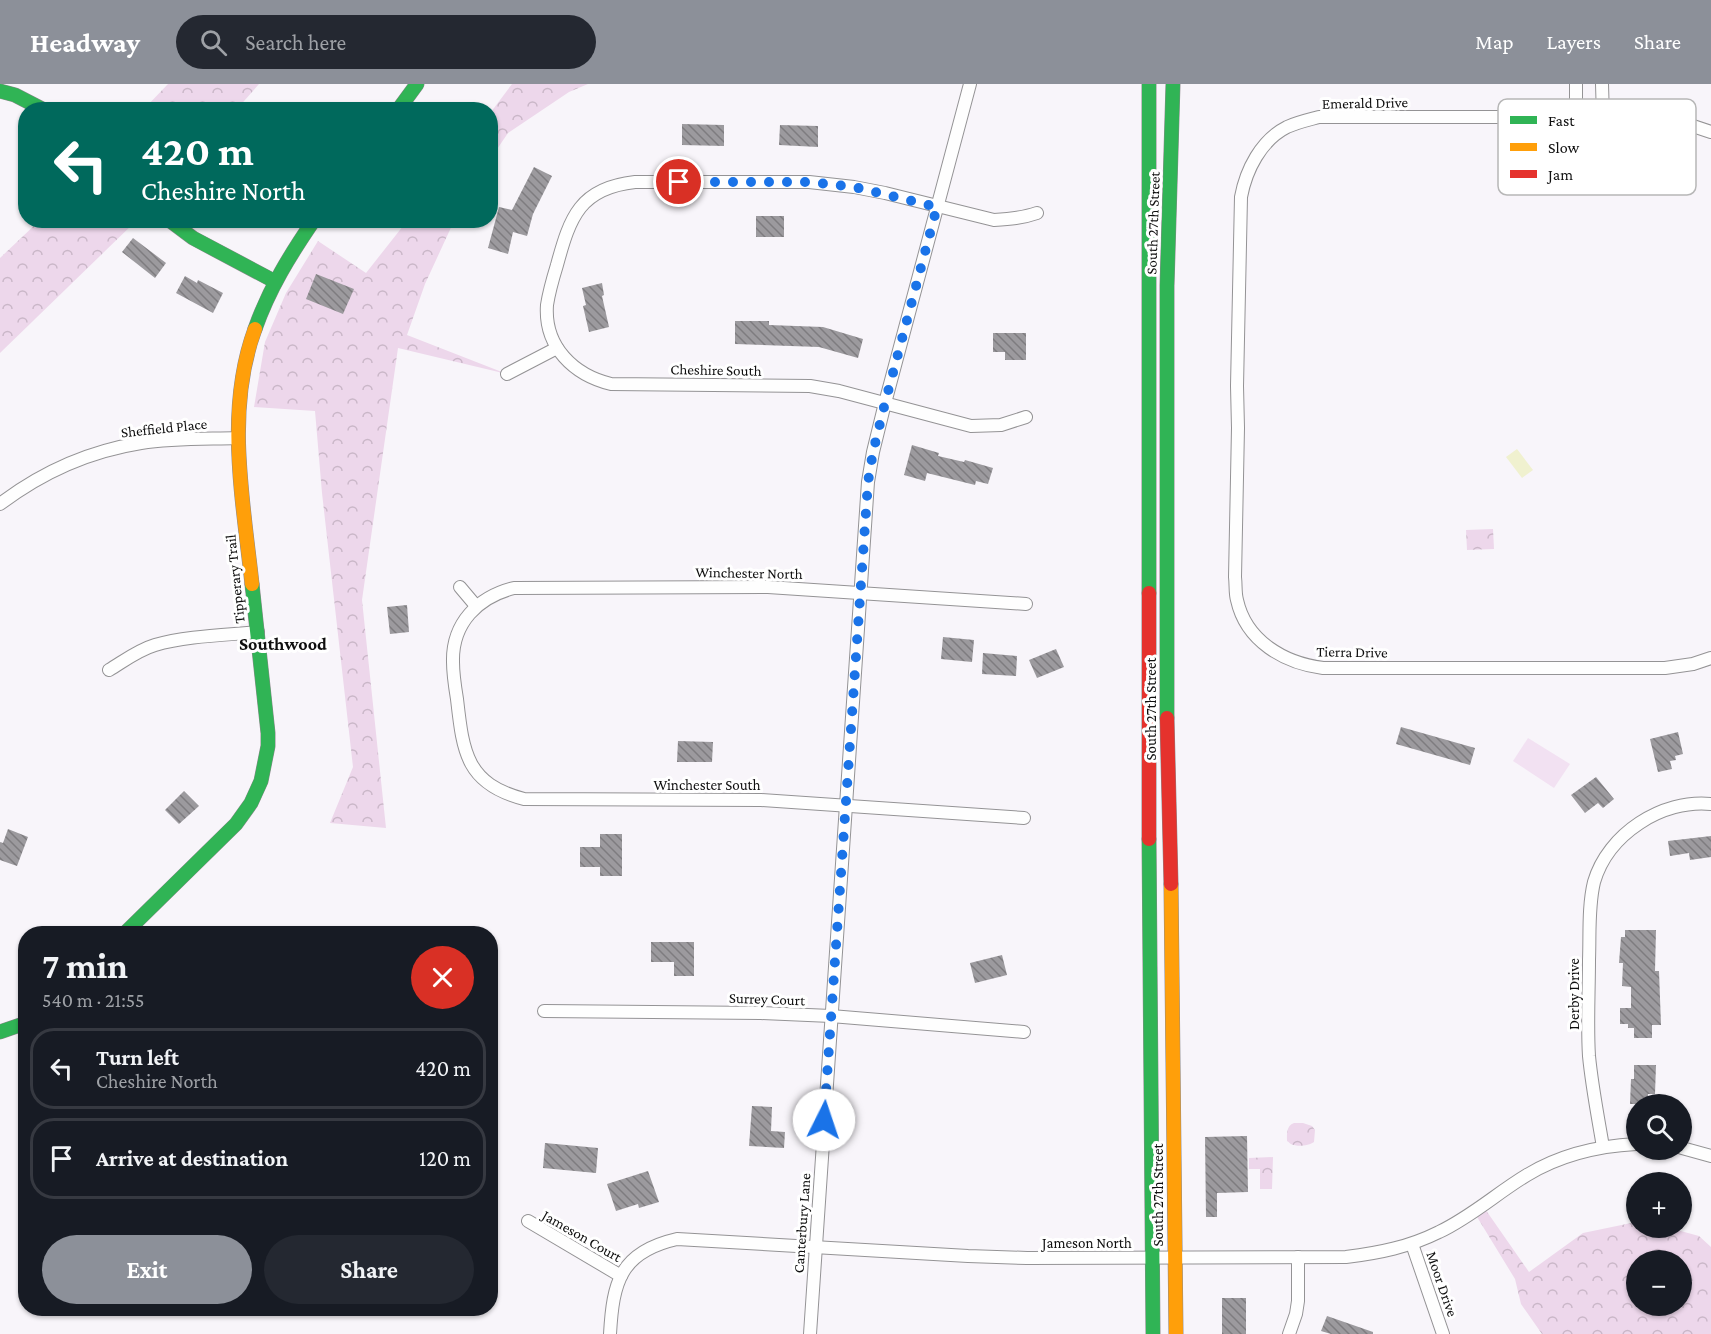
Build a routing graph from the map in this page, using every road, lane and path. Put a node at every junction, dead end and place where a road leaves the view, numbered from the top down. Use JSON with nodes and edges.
{"nodes":[{"id":1,"x":417,"y":84,"type":"edge"},
{"id":2,"x":969,"y":84,"type":"edge"},
{"id":3,"x":1149,"y":84,"type":"edge"},
{"id":4,"x":1173,"y":84,"type":"edge"},
{"id":5,"x":1602,"y":84,"type":"edge"},
{"id":6,"x":0,"y":91,"type":"edge"},
{"id":7,"x":1602,"y":99,"type":"edge"},
{"id":8,"x":27,"y":102,"type":"edge"},
{"id":9,"x":404,"y":102,"type":"edge"},
{"id":10,"x":1498,"y":117,"type":"edge"},
{"id":11,"x":1696,"y":127,"type":"edge"},
{"id":12,"x":1711,"y":132,"type":"edge"},
{"id":13,"x":937,"y":207,"type":"junction"},
{"id":14,"x":1037,"y":213,"type":"dead end"},
{"id":15,"x":180,"y":228,"type":"edge"},
{"id":16,"x":308,"y":228,"type":"edge"},
{"id":17,"x":274,"y":281,"type":"junction"},
{"id":18,"x":557,"y":348,"type":"junction"},
{"id":19,"x":507,"y":374,"type":"dead end"},
{"id":20,"x":1237,"y":386,"type":"joint"},
{"id":21,"x":885,"y":403,"type":"junction"},
{"id":22,"x":1026,"y":417,"type":"dead end"},
{"id":23,"x":237,"y":438,"type":"junction"},
{"id":24,"x":0,"y":504,"type":"edge"},
{"id":25,"x":460,"y":586,"type":"dead end"},
{"id":26,"x":860,"y":593,"type":"junction"},
{"id":27,"x":1026,"y":604,"type":"dead end"},
{"id":28,"x":476,"y":606,"type":"junction"},
{"id":29,"x":258,"y":632,"type":"junction"},
{"id":30,"x":1711,"y":658,"type":"edge"},
{"id":31,"x":109,"y":670,"type":"dead end"},
{"id":32,"x":456,"y":697,"type":"joint"},
{"id":33,"x":1711,"y":804,"type":"edge"},
{"id":34,"x":846,"y":805,"type":"junction"},
{"id":35,"x":1024,"y":818,"type":"dead end"},
{"id":36,"x":132,"y":926,"type":"edge"},
{"id":37,"x":544,"y":1011,"type":"dead end"},
{"id":38,"x":831,"y":1016,"type":"junction"},
{"id":39,"x":18,"y":1026,"type":"edge"},
{"id":40,"x":0,"y":1032,"type":"edge"},
{"id":41,"x":1024,"y":1032,"type":"dead end"},
{"id":42,"x":1626,"y":1145,"type":"edge"},
{"id":43,"x":1603,"y":1147,"type":"junction"},
{"id":44,"x":1692,"y":1151,"type":"edge"},
{"id":45,"x":1711,"y":1156,"type":"edge"},
{"id":46,"x":528,"y":1221,"type":"dead end"},
{"id":47,"x":1412,"y":1244,"type":"junction"},
{"id":48,"x":815,"y":1248,"type":"junction"},
{"id":49,"x":1175,"y":1257,"type":"junction"},
{"id":50,"x":1298,"y":1257,"type":"junction"},
{"id":51,"x":1153,"y":1258,"type":"junction"},
{"id":52,"x":621,"y":1276,"type":"junction"},
{"id":53,"x":610,"y":1334,"type":"edge"},
{"id":54,"x":810,"y":1334,"type":"edge"},
{"id":55,"x":1153,"y":1334,"type":"edge"},
{"id":56,"x":1176,"y":1334,"type":"edge"},
{"id":57,"x":1289,"y":1334,"type":"edge"},
{"id":58,"x":1443,"y":1334,"type":"edge"}],
"edges":[{"from":1,"to":9,"type":"main road"},
{"from":2,"to":13,"type":"street","name":"Canterbury Lane"},
{"from":3,"to":51,"type":"main road","name":"South 27th Street"},
{"from":4,"to":49,"type":"main road","name":"South 27th Street"},
{"from":5,"to":7,"type":"street"},
{"from":6,"to":8,"type":"main road"},
{"from":10,"to":20,"type":"street","name":"Emerald Drive"},
{"from":11,"to":12,"type":"street"},
{"from":13,"to":14,"type":"street","name":"Cheshire South"},
{"from":13,"to":18,"type":"street","name":"Cheshire South"},
{"from":13,"to":21,"type":"street","name":"Canterbury Lane"},
{"from":15,"to":17,"type":"main road"},
{"from":16,"to":17,"type":"main road","name":"Tipperary Trail"},
{"from":17,"to":23,"type":"main road","name":"Tipperary Trail"},
{"from":18,"to":19,"type":"street"},
{"from":18,"to":21,"type":"street","name":"Cheshire South"},
{"from":20,"to":30,"type":"street","name":"Tierra Drive"},
{"from":21,"to":22,"type":"street","name":"Cheshire South"},
{"from":21,"to":26,"type":"street","name":"Canterbury Lane"},
{"from":23,"to":24,"type":"street","name":"Sheffield Place"},
{"from":23,"to":29,"type":"main road","name":"Tipperary Trail"},
{"from":25,"to":28,"type":"street"},
{"from":26,"to":27,"type":"street","name":"Winchester North"},
{"from":26,"to":28,"type":"street","name":"Winchester North"},
{"from":26,"to":34,"type":"street","name":"Canterbury Lane"},
{"from":28,"to":32,"type":"street","name":"Winchester North"},
{"from":29,"to":31,"type":"street"},
{"from":29,"to":36,"type":"main road","name":"Tipperary Trail"},
{"from":32,"to":34,"type":"street","name":"Winchester South"},
{"from":33,"to":43,"type":"street","name":"Derby Drive"},
{"from":34,"to":35,"type":"street","name":"Winchester South"},
{"from":34,"to":38,"type":"street","name":"Canterbury Lane"},
{"from":37,"to":38,"type":"street","name":"Surrey Court"},
{"from":38,"to":41,"type":"street","name":"Surrey Court"},
{"from":38,"to":48,"type":"street","name":"Canterbury Lane"},
{"from":39,"to":40,"type":"main road"},
{"from":42,"to":43,"type":"street","name":"Jameson North"},
{"from":43,"to":47,"type":"street","name":"Jameson North"},
{"from":44,"to":45,"type":"street"},
{"from":46,"to":52,"type":"street","name":"Jameson Court"},
{"from":47,"to":50,"type":"street","name":"Jameson North"},
{"from":47,"to":58,"type":"street","name":"Moor Drive"},
{"from":48,"to":51,"type":"street","name":"Jameson North"},
{"from":48,"to":52,"type":"street","name":"Jameson North"},
{"from":48,"to":54,"type":"street","name":"Canterbury Lane"},
{"from":49,"to":50,"type":"street","name":"Jameson North"},
{"from":49,"to":51,"type":"street","name":"Jameson North"},
{"from":49,"to":56,"type":"main road","name":"South 27th Street"},
{"from":50,"to":57,"type":"street"},
{"from":51,"to":55,"type":"main road","name":"South 27th Street"},
{"from":52,"to":53,"type":"street","name":"Jameson North"}]}
